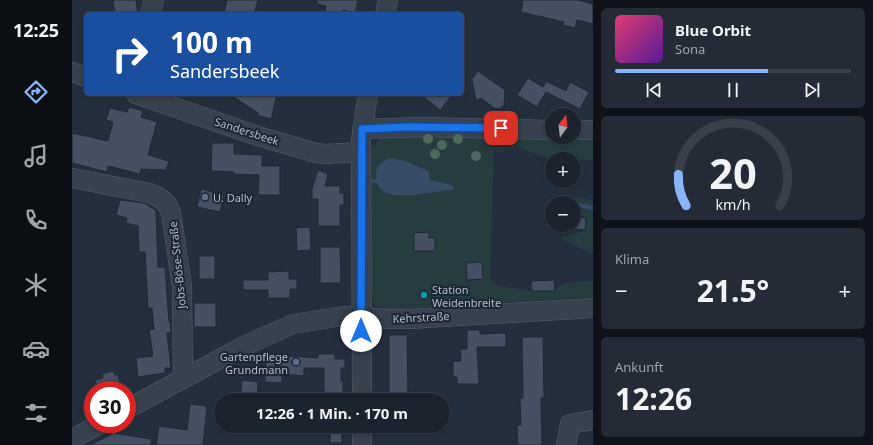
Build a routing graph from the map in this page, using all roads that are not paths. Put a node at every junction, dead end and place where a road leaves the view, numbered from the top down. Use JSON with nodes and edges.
{"nodes":[{"id":1,"x":154,"y":0,"type":"edge"},
{"id":2,"x":388,"y":0,"type":"edge"},
{"id":3,"x":151,"y":12,"type":"edge"},
{"id":4,"x":385,"y":12,"type":"edge"},
{"id":5,"x":72,"y":72,"type":"edge"},
{"id":6,"x":84,"y":76,"type":"edge"},
{"id":7,"x":142,"y":96,"type":"edge"},
{"id":8,"x":368,"y":96,"type":"edge"},
{"id":9,"x":362,"y":129,"type":"junction"},
{"id":10,"x":545,"y":130,"type":"edge"},
{"id":11,"x":581,"y":130,"type":"edge"},
{"id":12,"x":593,"y":130,"type":"edge"},
{"id":13,"x":361,"y":152,"type":"junction"},
{"id":14,"x":72,"y":178,"type":"edge"},
{"id":15,"x":593,"y":308,"type":"edge"},
{"id":16,"x":361,"y":317,"type":"junction"},
{"id":17,"x":184,"y":378,"type":"junction"},
{"id":18,"x":362,"y":393,"type":"edge"},
{"id":19,"x":136,"y":404,"type":"edge"},
{"id":20,"x":593,"y":420,"type":"edge"},
{"id":21,"x":84,"y":433,"type":"edge"},
{"id":22,"x":362,"y":433,"type":"edge"},
{"id":23,"x":72,"y":439,"type":"edge"},
{"id":24,"x":362,"y":445,"type":"edge"},
{"id":25,"x":566,"y":445,"type":"edge"}],
"edges":[{"from":1,"to":3,"type":"street"},
{"from":2,"to":4,"type":"street"},
{"from":5,"to":6,"type":"street"},
{"from":7,"to":13,"type":"street","name":"Sandersbeek"},
{"from":8,"to":9,"type":"street"},
{"from":9,"to":10,"type":"street"},
{"from":9,"to":13,"type":"street"},
{"from":11,"to":12,"type":"street"},
{"from":13,"to":16,"type":"street"},
{"from":14,"to":17,"type":"street","name":"Jobs-Böse-Straße"},
{"from":15,"to":16,"type":"street","name":"Kehrstraße"},
{"from":16,"to":17,"type":"street","name":"Kehrstraße"},
{"from":16,"to":18,"type":"street"},
{"from":17,"to":19,"type":"street","name":"Kehrstraße"},
{"from":20,"to":25,"type":"street"},
{"from":21,"to":23,"type":"street"},
{"from":22,"to":24,"type":"street"}]}
